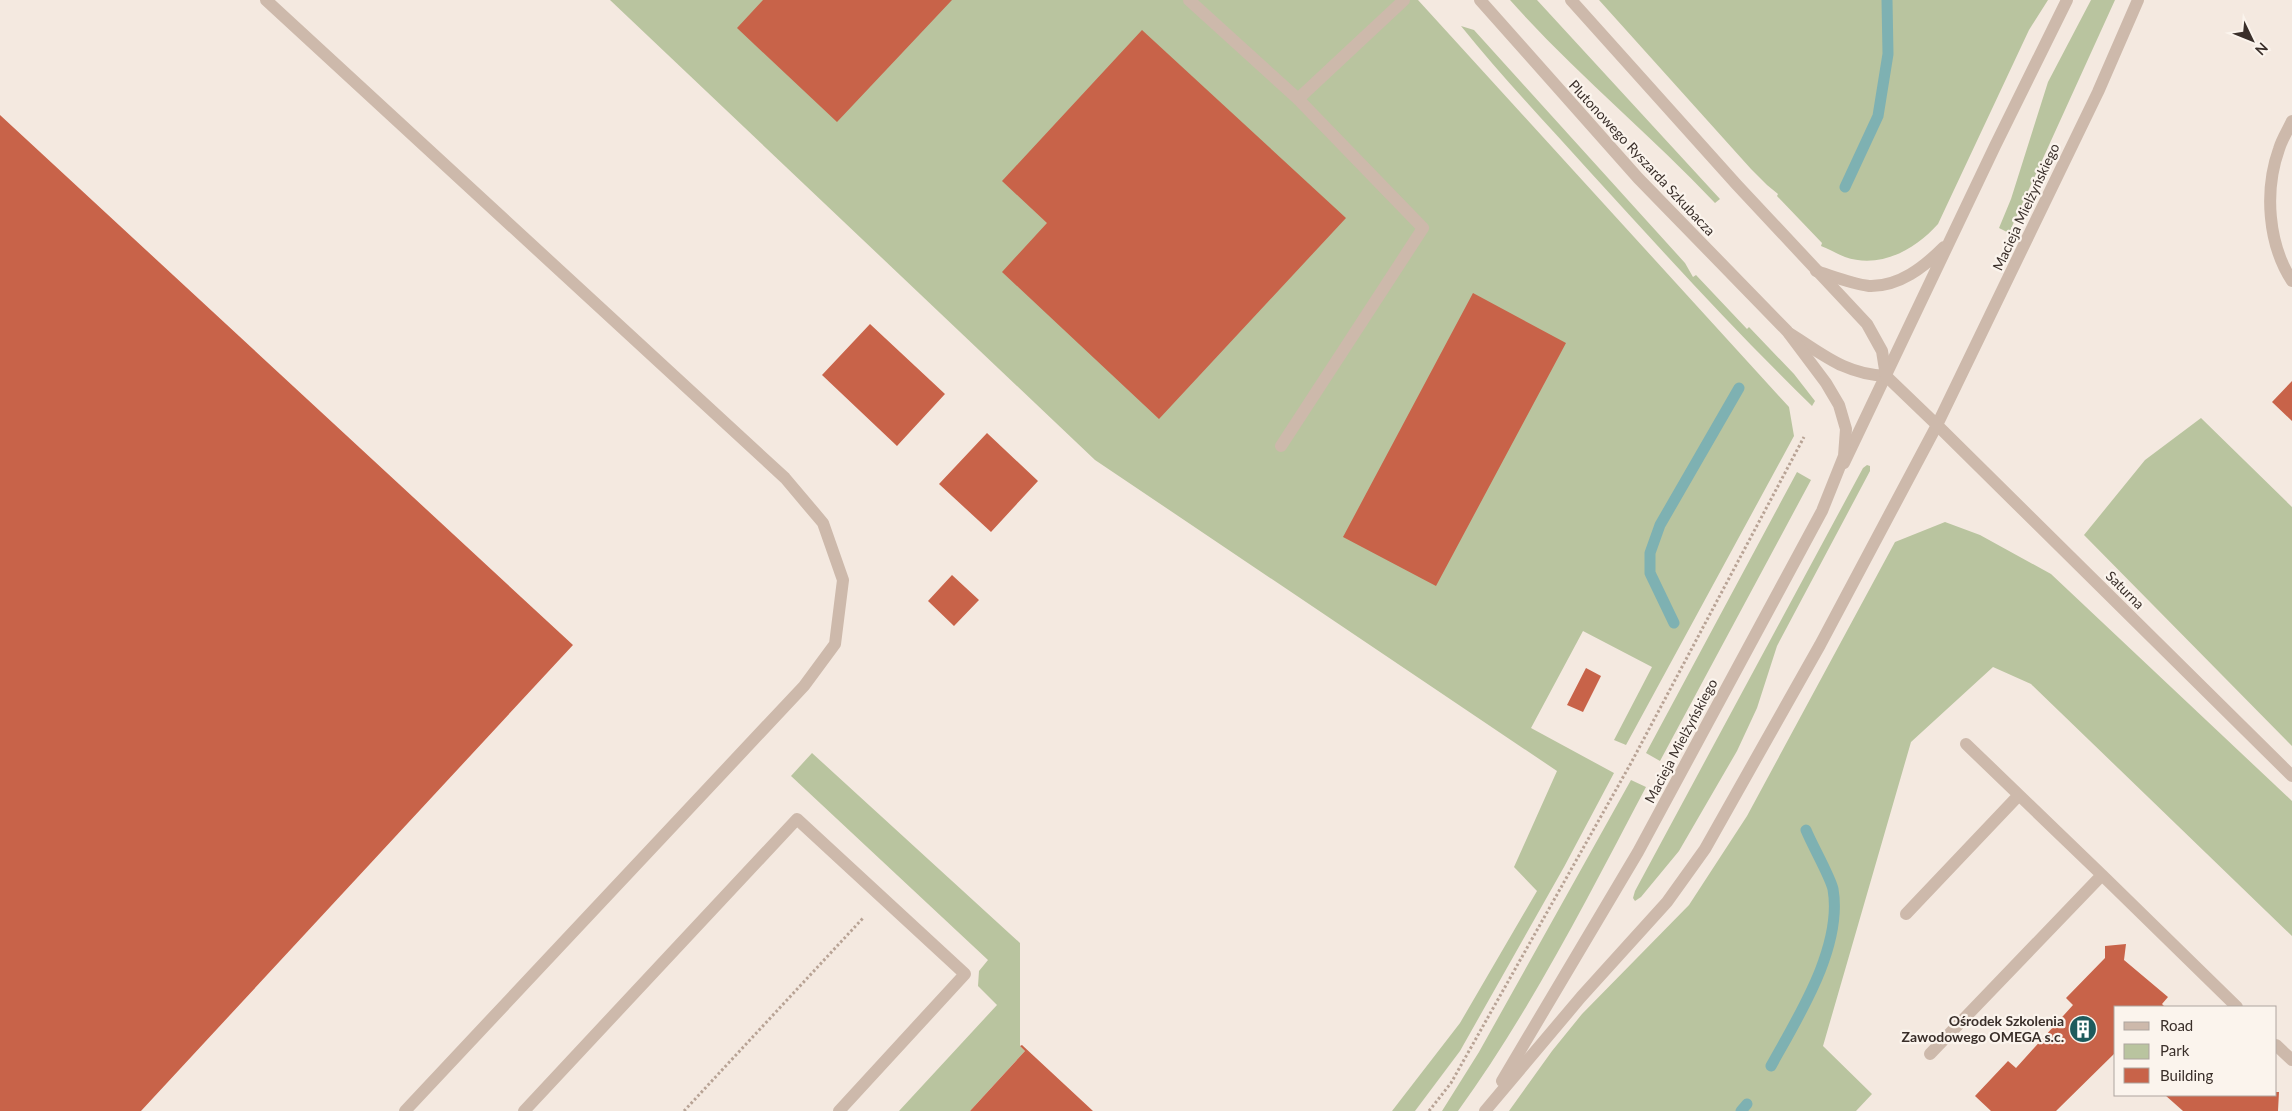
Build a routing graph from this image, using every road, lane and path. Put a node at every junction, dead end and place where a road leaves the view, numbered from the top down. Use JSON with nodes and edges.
{"nodes":[{"id":1,"x":266,"y":0,"type":"edge"},
{"id":2,"x":1189,"y":0,"type":"edge"},
{"id":3,"x":1404,"y":0,"type":"edge"},
{"id":4,"x":1480,"y":0,"type":"edge"},
{"id":5,"x":1571,"y":0,"type":"edge"},
{"id":6,"x":2066,"y":0,"type":"edge"},
{"id":7,"x":2138,"y":0,"type":"edge"},
{"id":8,"x":1298,"y":99,"type":"junction"},
{"id":9,"x":2292,"y":120,"type":"edge"},
{"id":10,"x":1965,"y":210,"type":"junction"},
{"id":11,"x":1816,"y":271,"type":"junction"},
{"id":12,"x":2292,"y":281,"type":"edge"},
{"id":13,"x":1787,"y":331,"type":"junction"},
{"id":14,"x":1886,"y":376,"type":"junction"},
{"id":15,"x":1937,"y":425,"type":"junction"},
{"id":16,"x":1804,"y":437,"type":"dead end"},
{"id":17,"x":1281,"y":446,"type":"dead end"},
{"id":18,"x":1822,"y":511,"type":"junction"},
{"id":19,"x":1966,"y":744,"type":"dead end"},
{"id":20,"x":2292,"y":776,"type":"edge"},
{"id":21,"x":2019,"y":795,"type":"junction"},
{"id":22,"x":2102,"y":875,"type":"junction"},
{"id":23,"x":882,"y":897,"type":"junction"},
{"id":24,"x":1906,"y":914,"type":"dead end"},
{"id":25,"x":2237,"y":1006,"type":"edge"},
{"id":26,"x":2277,"y":1046,"type":"edge"},
{"id":27,"x":1930,"y":1054,"type":"dead end"},
{"id":28,"x":2292,"y":1060,"type":"edge"},
{"id":29,"x":405,"y":1111,"type":"edge"},
{"id":30,"x":524,"y":1111,"type":"edge"},
{"id":31,"x":684,"y":1111,"type":"edge"},
{"id":32,"x":839,"y":1111,"type":"edge"},
{"id":33,"x":1429,"y":1111,"type":"edge"},
{"id":34,"x":1484,"y":1111,"type":"edge"}],
"edges":[{"from":1,"to":29,"type":"street"},
{"from":2,"to":8,"type":"street"},
{"from":3,"to":8,"type":"street"},
{"from":4,"to":13,"type":"street","name":"Plutonowego Ryszarda Szkubacza"},
{"from":5,"to":11,"type":"street"},
{"from":6,"to":10,"type":"street","name":"Macieja Mielżyńskiego"},
{"from":7,"to":15,"type":"street","name":"Macieja Mielżyńskiego"},
{"from":8,"to":17,"type":"street"},
{"from":9,"to":12,"type":"street"},
{"from":10,"to":11,"type":"street"},
{"from":10,"to":14,"type":"street","name":"Macieja Mielżyńskiego"},
{"from":11,"to":14,"type":"street"},
{"from":13,"to":14,"type":"street","name":"Plutonowego Ryszarda Szkubacza"},
{"from":13,"to":18,"type":"street","name":"Plutonowego Ryszarda Szkubacza"},
{"from":14,"to":15,"type":"street"},
{"from":14,"to":18,"type":"street","name":"Macieja Mielżyńskiego"},
{"from":15,"to":20,"type":"street","name":"Saturna"},
{"from":15,"to":34,"type":"street","name":"Macieja Mielżyńskiego"},
{"from":16,"to":33,"type":"path"},
{"from":18,"to":34,"type":"street","name":"Macieja Mielżyńskiego"},
{"from":19,"to":21,"type":"street"},
{"from":21,"to":22,"type":"street"},
{"from":21,"to":24,"type":"street"},
{"from":22,"to":25,"type":"street"},
{"from":22,"to":27,"type":"street"},
{"from":23,"to":30,"type":"street"},
{"from":23,"to":31,"type":"path"},
{"from":23,"to":32,"type":"street"},
{"from":26,"to":28,"type":"street"}]}
